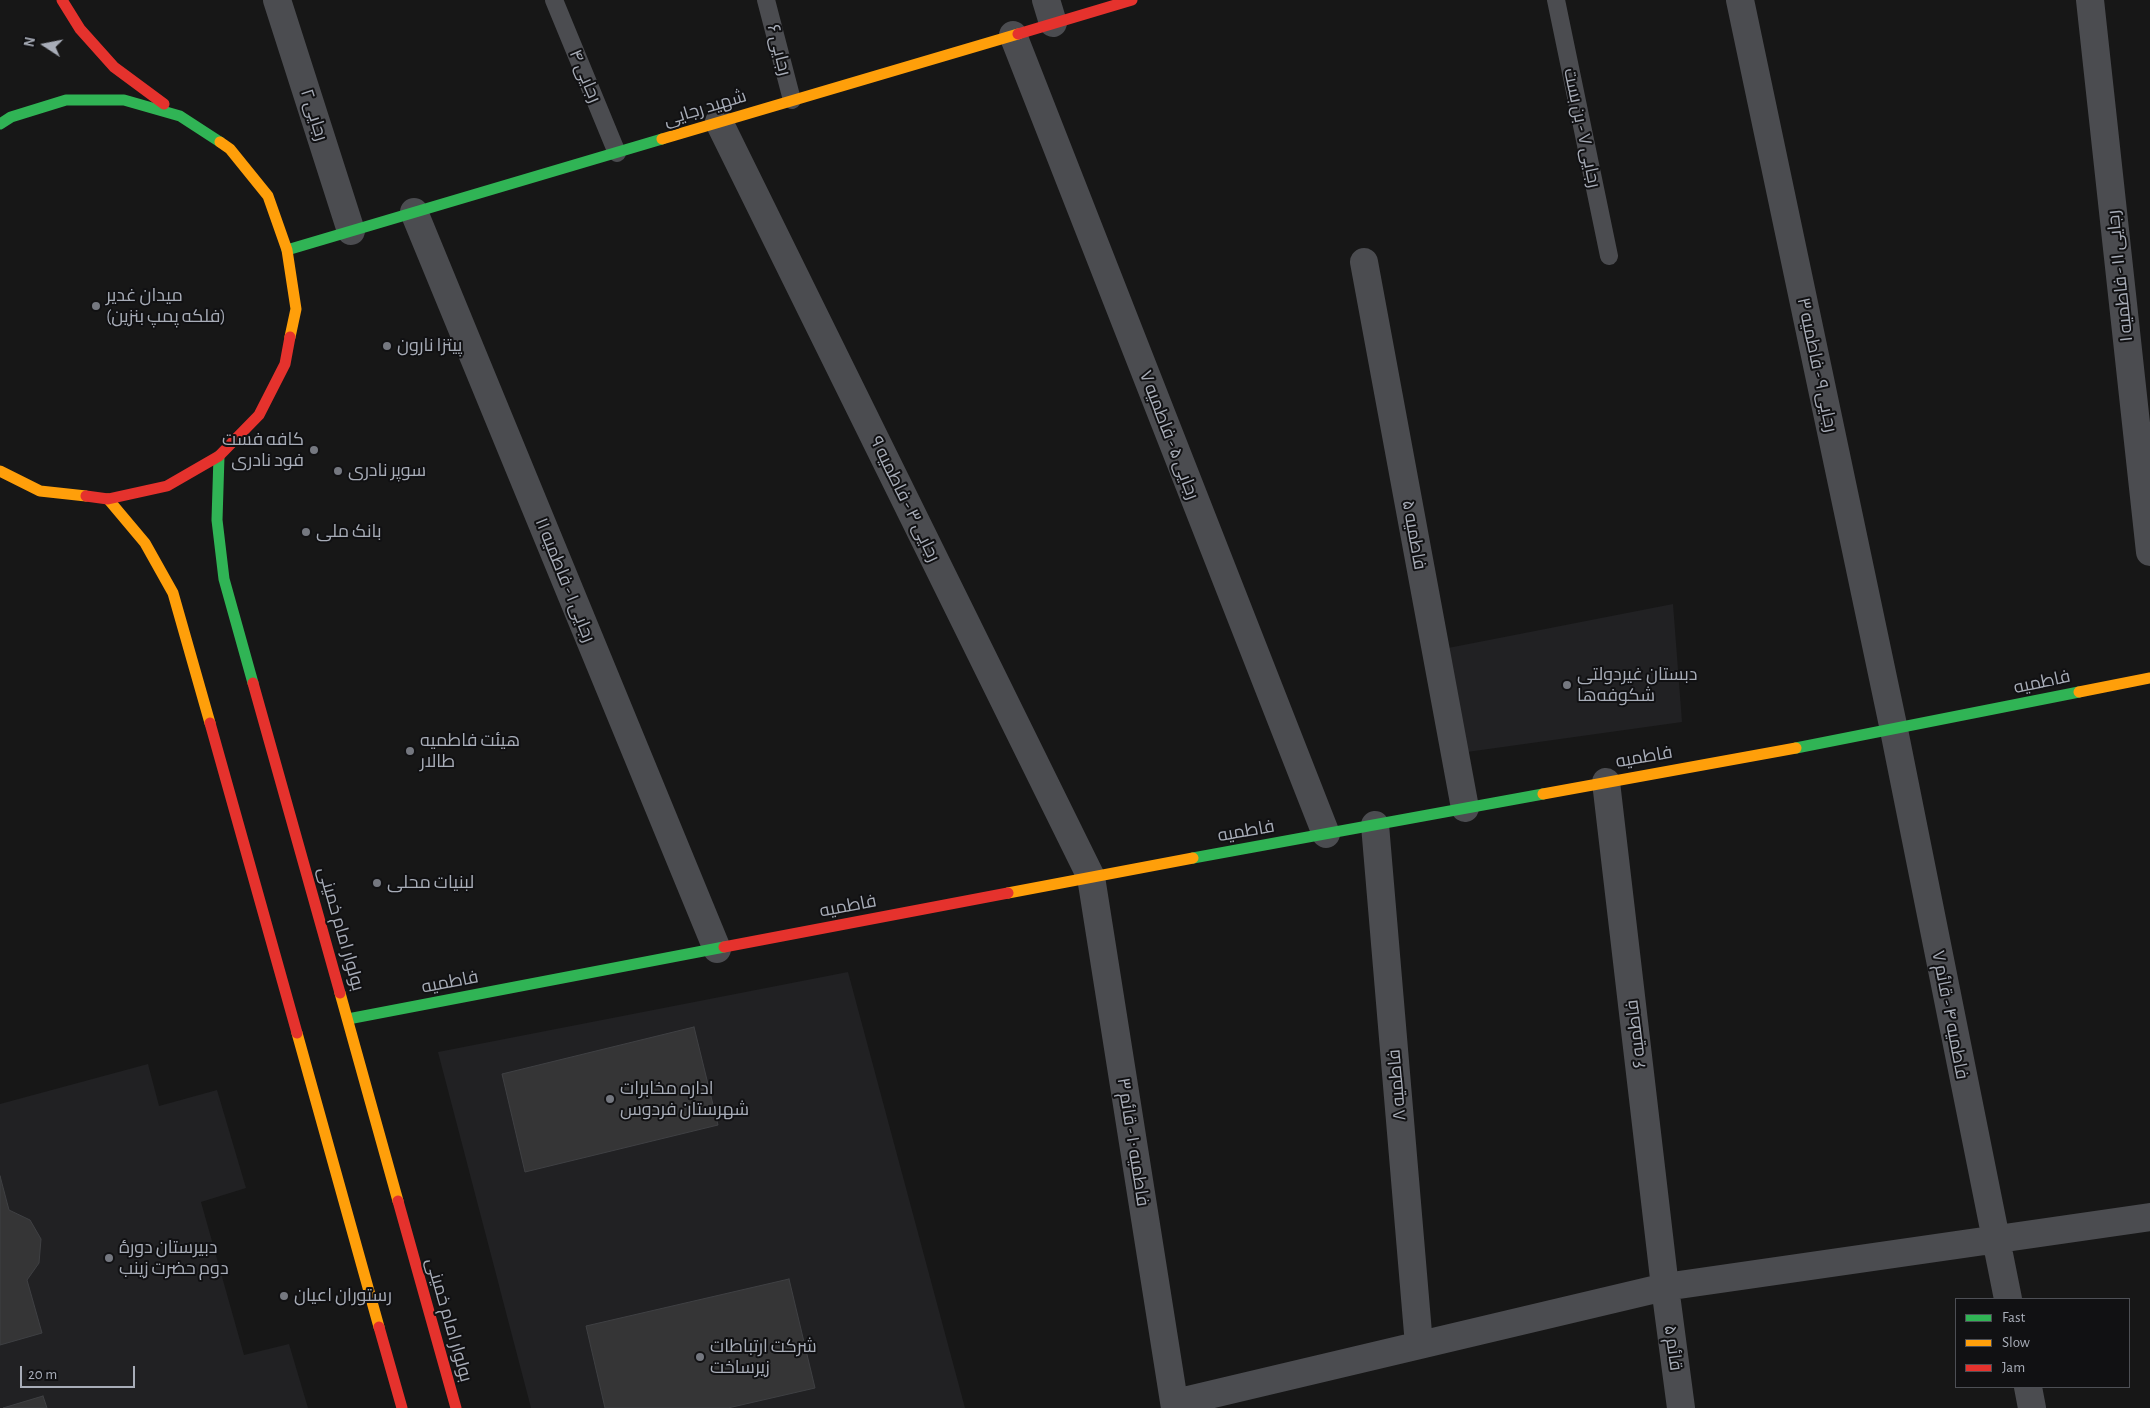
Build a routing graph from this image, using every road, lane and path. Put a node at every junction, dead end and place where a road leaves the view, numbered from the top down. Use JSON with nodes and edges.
{"nodes":[{"id":1,"x":62,"y":0,"type":"edge"},
{"id":2,"x":277,"y":0,"type":"edge"},
{"id":3,"x":554,"y":0,"type":"edge"},
{"id":4,"x":766,"y":0,"type":"edge"},
{"id":5,"x":1132,"y":0,"type":"edge"},
{"id":6,"x":1556,"y":0,"type":"edge"},
{"id":7,"x":1740,"y":0,"type":"edge"},
{"id":8,"x":2090,"y":0,"type":"edge"},
{"id":9,"x":1050,"y":12,"type":"edge"},
{"id":10,"x":1012,"y":35,"type":"junction"},
{"id":11,"x":792,"y":100,"type":"junction"},
{"id":12,"x":180,"y":116,"type":"junction"},
{"id":13,"x":719,"y":122,"type":"junction"},
{"id":14,"x":0,"y":124,"type":"edge"},
{"id":15,"x":617,"y":153,"type":"junction"},
{"id":16,"x":414,"y":212,"type":"junction"},
{"id":17,"x":351,"y":230,"type":"junction"},
{"id":18,"x":287,"y":250,"type":"junction"},
{"id":19,"x":1609,"y":256,"type":"dead end"},
{"id":20,"x":1364,"y":262,"type":"dead end"},
{"id":21,"x":219,"y":456,"type":"junction"},
{"id":22,"x":0,"y":471,"type":"edge"},
{"id":23,"x":108,"y":499,"type":"junction"},
{"id":24,"x":2150,"y":552,"type":"edge"},
{"id":25,"x":2150,"y":678,"type":"edge"},
{"id":26,"x":1894,"y":730,"type":"junction"},
{"id":27,"x":1606,"y":782,"type":"junction"},
{"id":28,"x":1465,"y":808,"type":"junction"},
{"id":29,"x":1375,"y":825,"type":"junction"},
{"id":30,"x":1326,"y":834,"type":"junction"},
{"id":31,"x":1091,"y":877,"type":"junction"},
{"id":32,"x":717,"y":949,"type":"junction"},
{"id":33,"x":348,"y":1019,"type":"junction"},
{"id":34,"x":2150,"y":1217,"type":"edge"},
{"id":35,"x":1995,"y":1239,"type":"junction"},
{"id":36,"x":1665,"y":1287,"type":"junction"},
{"id":37,"x":2008,"y":1298,"type":"edge"},
{"id":38,"x":1420,"y":1346,"type":"junction"},
{"id":39,"x":2028,"y":1388,"type":"edge"},
{"id":40,"x":1175,"y":1406,"type":"edge"},
{"id":41,"x":402,"y":1408,"type":"edge"},
{"id":42,"x":456,"y":1408,"type":"edge"},
{"id":43,"x":1681,"y":1408,"type":"edge"},
{"id":44,"x":2032,"y":1408,"type":"edge"}],
"edges":[{"from":1,"to":12,"type":"main road"},
{"from":2,"to":17,"type":"street","name":"رجایی ۲"},
{"from":3,"to":15,"type":"lane","name":"رجایی ۴"},
{"from":4,"to":11,"type":"lane","name":"رجایی ۶"},
{"from":5,"to":9,"type":"main road","name":"شهید رجایی"},
{"from":6,"to":19,"type":"lane","name":"رجایی ۷ - بن بست"},
{"from":7,"to":26,"type":"street","name":"رجایی ۹ - فاطمیه ۳"},
{"from":8,"to":24,"type":"street","name":"رجایی ۱۱ - فاطمیه ۱"},
{"from":9,"to":10,"type":"main road","name":"شهید رجایی"},
{"from":10,"to":11,"type":"main road","name":"شهید رجایی"},
{"from":10,"to":30,"type":"street","name":"رجایی ۵ - فاطمیه ۷"},
{"from":11,"to":13,"type":"main road","name":"شهید رجایی"},
{"from":12,"to":14,"type":"main road"},
{"from":12,"to":18,"type":"main road"},
{"from":13,"to":15,"type":"main road","name":"شهید رجایی"},
{"from":13,"to":31,"type":"street","name":"رجایی ۳ - فاطمیه ۹"},
{"from":15,"to":16,"type":"main road","name":"شهید رجایی"},
{"from":16,"to":17,"type":"main road","name":"شهید رجایی"},
{"from":16,"to":32,"type":"street","name":"رجایی ۱ - فاطمیه ۱۱"},
{"from":17,"to":18,"type":"main road","name":"شهید رجایی"},
{"from":18,"to":21,"type":"main road"},
{"from":20,"to":28,"type":"street","name":"فاطمیه ۵"},
{"from":21,"to":23,"type":"main road"},
{"from":21,"to":33,"type":"main road","name":"بولوار امام خمینی"},
{"from":22,"to":23,"type":"main road"},
{"from":23,"to":41,"type":"main road"},
{"from":25,"to":26,"type":"main road","name":"فاطمیه"},
{"from":26,"to":27,"type":"main road","name":"فاطمیه"},
{"from":26,"to":35,"type":"street","name":"فاطمیه ۴ - قائم ۷"},
{"from":27,"to":28,"type":"main road","name":"فاطمیه"},
{"from":27,"to":36,"type":"street","name":"فاطمیه ۶"},
{"from":28,"to":29,"type":"main road","name":"فاطمیه"},
{"from":29,"to":30,"type":"main road","name":"فاطمیه"},
{"from":29,"to":38,"type":"street","name":"فاطمیه ۸"},
{"from":30,"to":31,"type":"main road","name":"فاطمیه"},
{"from":31,"to":32,"type":"main road","name":"فاطمیه"},
{"from":31,"to":40,"type":"street","name":"فاطمیه ۱۰ - قائم ۳"},
{"from":32,"to":33,"type":"main road","name":"فاطمیه"},
{"from":33,"to":42,"type":"main road","name":"بولوار امام خمینی"},
{"from":34,"to":35,"type":"street"},
{"from":35,"to":36,"type":"street"},
{"from":35,"to":37,"type":"street","name":"فاطمیه ۴ - قائم ۷"},
{"from":36,"to":38,"type":"street"},
{"from":36,"to":43,"type":"street","name":"قائم ۵"},
{"from":38,"to":40,"type":"street"},
{"from":39,"to":44,"type":"street"}]}
